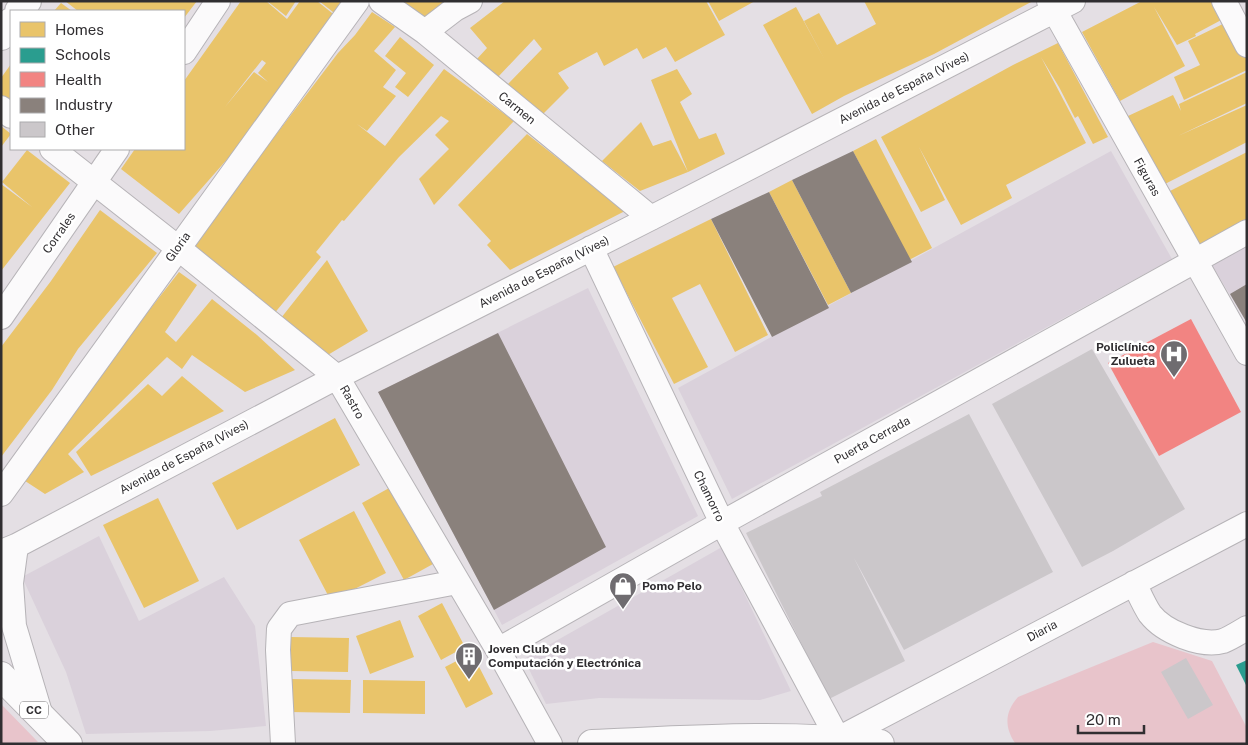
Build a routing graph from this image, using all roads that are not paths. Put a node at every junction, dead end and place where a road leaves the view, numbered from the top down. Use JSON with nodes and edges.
{"nodes":[{"id":1,"x":218,"y":1,"type":"edge"},
{"id":2,"x":357,"y":1,"type":"edge"},
{"id":3,"x":381,"y":1,"type":"edge"},
{"id":4,"x":470,"y":1,"type":"edge"},
{"id":5,"x":1224,"y":1,"type":"edge"},
{"id":6,"x":1059,"y":4,"type":"edge"},
{"id":7,"x":10,"y":23,"type":"edge"},
{"id":8,"x":425,"y":32,"type":"junction"},
{"id":9,"x":1,"y":36,"type":"edge"},
{"id":10,"x":1247,"y":45,"type":"edge"},
{"id":11,"x":185,"y":50,"type":"edge"},
{"id":12,"x":53,"y":150,"type":"edge"},
{"id":13,"x":116,"y":150,"type":"edge"},
{"id":14,"x":94,"y":183,"type":"junction"},
{"id":15,"x":651,"y":218,"type":"junction"},
{"id":16,"x":1247,"y":232,"type":"edge"},
{"id":17,"x":178,"y":248,"type":"junction"},
{"id":18,"x":591,"y":248,"type":"junction"},
{"id":19,"x":1194,"y":261,"type":"junction"},
{"id":20,"x":1,"y":317,"type":"edge"},
{"id":21,"x":1247,"y":353,"type":"edge"},
{"id":22,"x":337,"y":377,"type":"junction"},
{"id":23,"x":1,"y":494,"type":"edge"},
{"id":24,"x":722,"y":524,"type":"junction"},
{"id":25,"x":1246,"y":526,"type":"edge"},
{"id":26,"x":6,"y":553,"type":"edge"},
{"id":27,"x":457,"y":582,"type":"junction"},
{"id":28,"x":1134,"y":583,"type":"junction"},
{"id":29,"x":1247,"y":628,"type":"edge"},
{"id":30,"x":498,"y":650,"type":"junction"},
{"id":31,"x":1,"y":676,"type":"edge"},
{"id":32,"x":40,"y":716,"type":"junction"},
{"id":33,"x":838,"y":739,"type":"junction"},
{"id":34,"x":68,"y":744,"type":"edge"},
{"id":35,"x":283,"y":744,"type":"edge"},
{"id":36,"x":550,"y":744,"type":"edge"},
{"id":37,"x":592,"y":744,"type":"edge"},
{"id":38,"x":880,"y":744,"type":"edge"}],
"edges":[{"from":1,"to":11,"type":"street"},
{"from":2,"to":17,"type":"street","name":"Gloria"},
{"from":3,"to":8,"type":"street","name":"Carmen"},
{"from":4,"to":8,"type":"street"},
{"from":5,"to":10,"type":"street"},
{"from":6,"to":15,"type":"street","name":"Avenida de España (Vives)"},
{"from":6,"to":19,"type":"street","name":"Figuras"},
{"from":7,"to":9,"type":"main road"},
{"from":8,"to":15,"type":"street","name":"Carmen"},
{"from":12,"to":14,"type":"street","name":"Rastro"},
{"from":13,"to":14,"type":"street","name":"Corrales"},
{"from":14,"to":17,"type":"street","name":"Rastro"},
{"from":14,"to":20,"type":"street","name":"Corrales"},
{"from":15,"to":18,"type":"street","name":"Avenida de España (Vives)"},
{"from":16,"to":19,"type":"street","name":"Puerta Cerrada"},
{"from":17,"to":22,"type":"street","name":"Rastro"},
{"from":17,"to":23,"type":"street","name":"Gloria"},
{"from":18,"to":22,"type":"street","name":"Avenida de España (Vives)"},
{"from":18,"to":24,"type":"street","name":"Chamorro"},
{"from":19,"to":21,"type":"street","name":"Figuras"},
{"from":19,"to":24,"type":"street","name":"Puerta Cerrada"},
{"from":22,"to":26,"type":"street","name":"Avenida de España (Vives)"},
{"from":22,"to":27,"type":"street","name":"Rastro"},
{"from":24,"to":30,"type":"street","name":"Puerta Cerrada"},
{"from":24,"to":33,"type":"street","name":"Chamorro"},
{"from":25,"to":28,"type":"street","name":"Diaria"},
{"from":26,"to":32,"type":"street"},
{"from":27,"to":30,"type":"street","name":"Rastro"},
{"from":27,"to":35,"type":"street"},
{"from":28,"to":29,"type":"street"},
{"from":28,"to":33,"type":"street","name":"Diaria"},
{"from":30,"to":36,"type":"street","name":"Rastro"},
{"from":31,"to":32,"type":"main road","number":"CC"},
{"from":32,"to":34,"type":"main road","number":"CC"},
{"from":33,"to":37,"type":"main road"},
{"from":33,"to":38,"type":"main road"}]}
